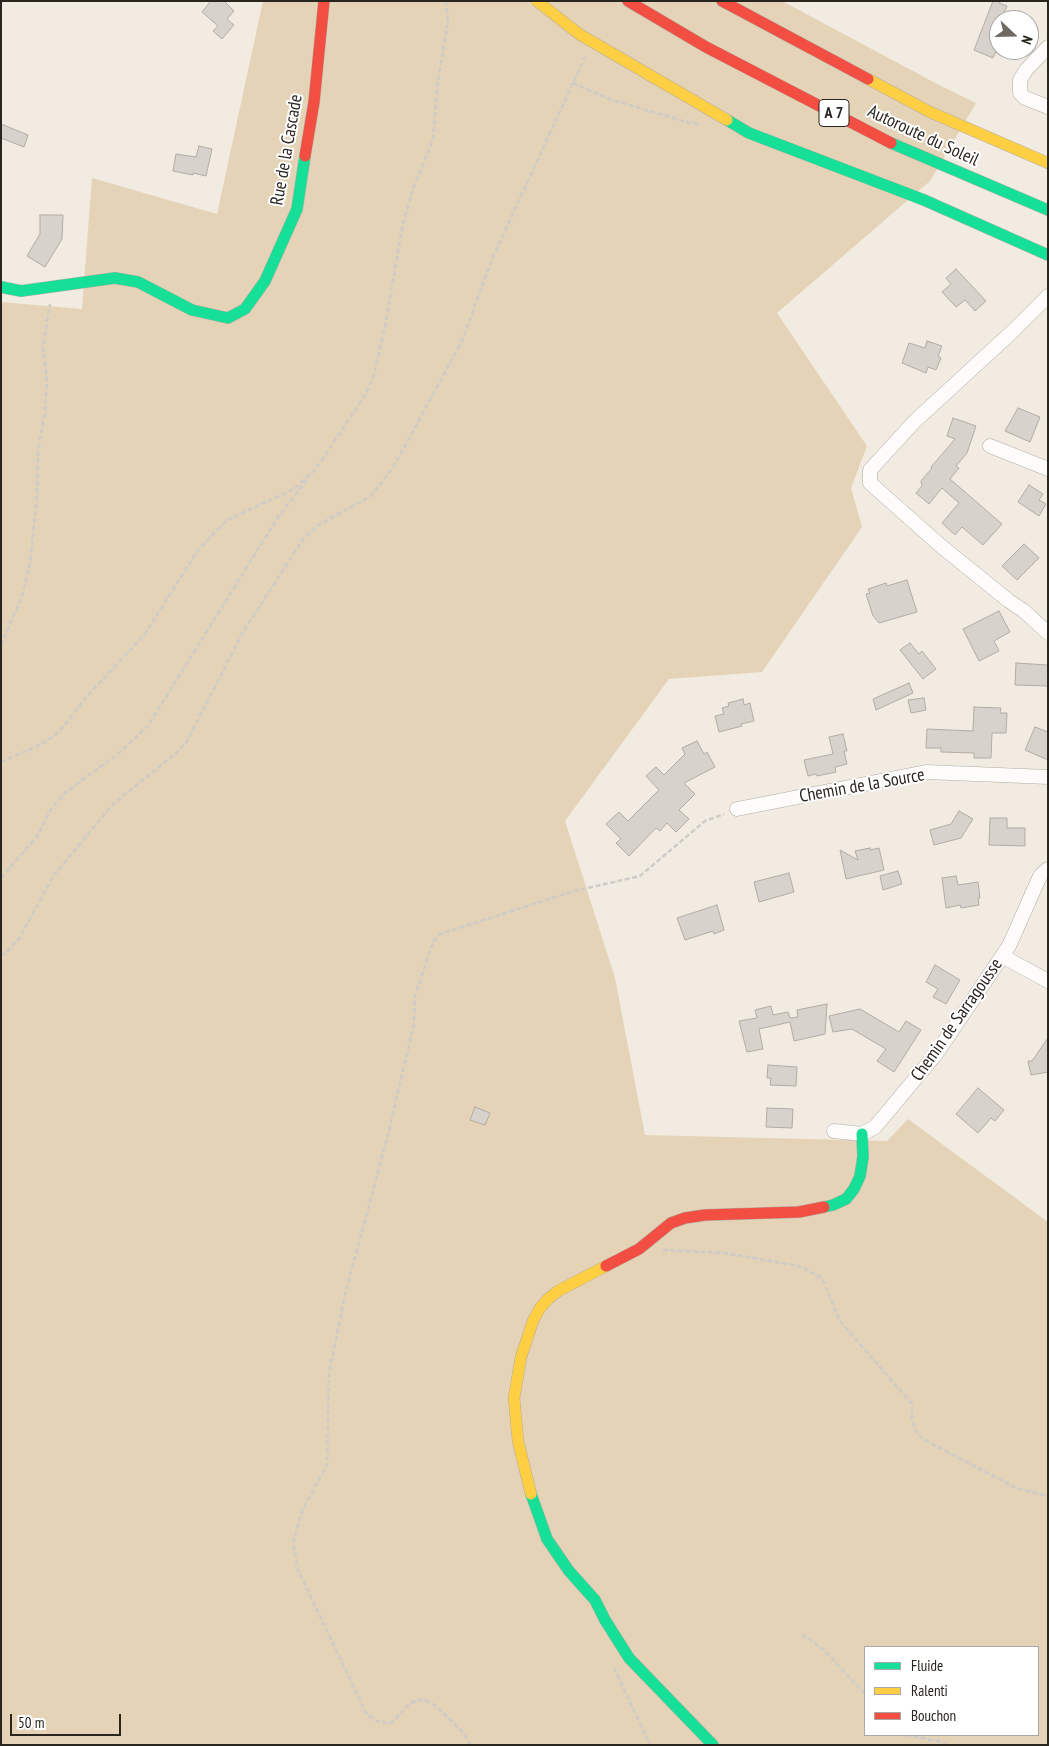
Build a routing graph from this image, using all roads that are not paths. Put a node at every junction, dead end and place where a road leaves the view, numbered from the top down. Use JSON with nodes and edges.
{"nodes":[{"id":1,"x":324,"y":1,"type":"edge"},
{"id":2,"x":537,"y":1,"type":"edge"},
{"id":3,"x":628,"y":1,"type":"edge"},
{"id":4,"x":722,"y":1,"type":"edge"},
{"id":5,"x":1048,"y":47,"type":"edge"},
{"id":6,"x":1048,"y":107,"type":"edge"},
{"id":7,"x":1048,"y":163,"type":"edge"},
{"id":8,"x":1048,"y":210,"type":"edge"},
{"id":9,"x":1048,"y":256,"type":"edge"},
{"id":10,"x":1,"y":287,"type":"edge"},
{"id":11,"x":1048,"y":296,"type":"edge"},
{"id":12,"x":990,"y":446,"type":"dead end"},
{"id":13,"x":1048,"y":469,"type":"edge"},
{"id":14,"x":1048,"y":633,"type":"edge"},
{"id":15,"x":1048,"y":777,"type":"edge"},
{"id":16,"x":737,"y":809,"type":"road end"},
{"id":17,"x":1048,"y":869,"type":"edge"},
{"id":18,"x":1002,"y":956,"type":"junction"},
{"id":19,"x":1048,"y":981,"type":"edge"},
{"id":20,"x":834,"y":1131,"type":"dead end"},
{"id":21,"x":862,"y":1134,"type":"junction"},
{"id":22,"x":713,"y":1745,"type":"edge"}],
"edges":[{"from":1,"to":10,"type":"main road","name":"Rue de la Cascade"},
{"from":2,"to":9,"type":"main road"},
{"from":3,"to":8,"type":"main road","name":"Autoroute du Soleil","number":"A 7"},
{"from":4,"to":7,"type":"main road","name":"Autoroute du Soleil"},
{"from":5,"to":6,"type":"street"},
{"from":11,"to":14,"type":"street"},
{"from":12,"to":13,"type":"street"},
{"from":15,"to":16,"type":"street","name":"Chemin de la Source"},
{"from":17,"to":18,"type":"street","name":"Chemin de Sarragousse"},
{"from":18,"to":19,"type":"street"},
{"from":18,"to":21,"type":"street","name":"Chemin de Sarragousse"},
{"from":20,"to":21,"type":"street"},
{"from":21,"to":22,"type":"main road"}]}
